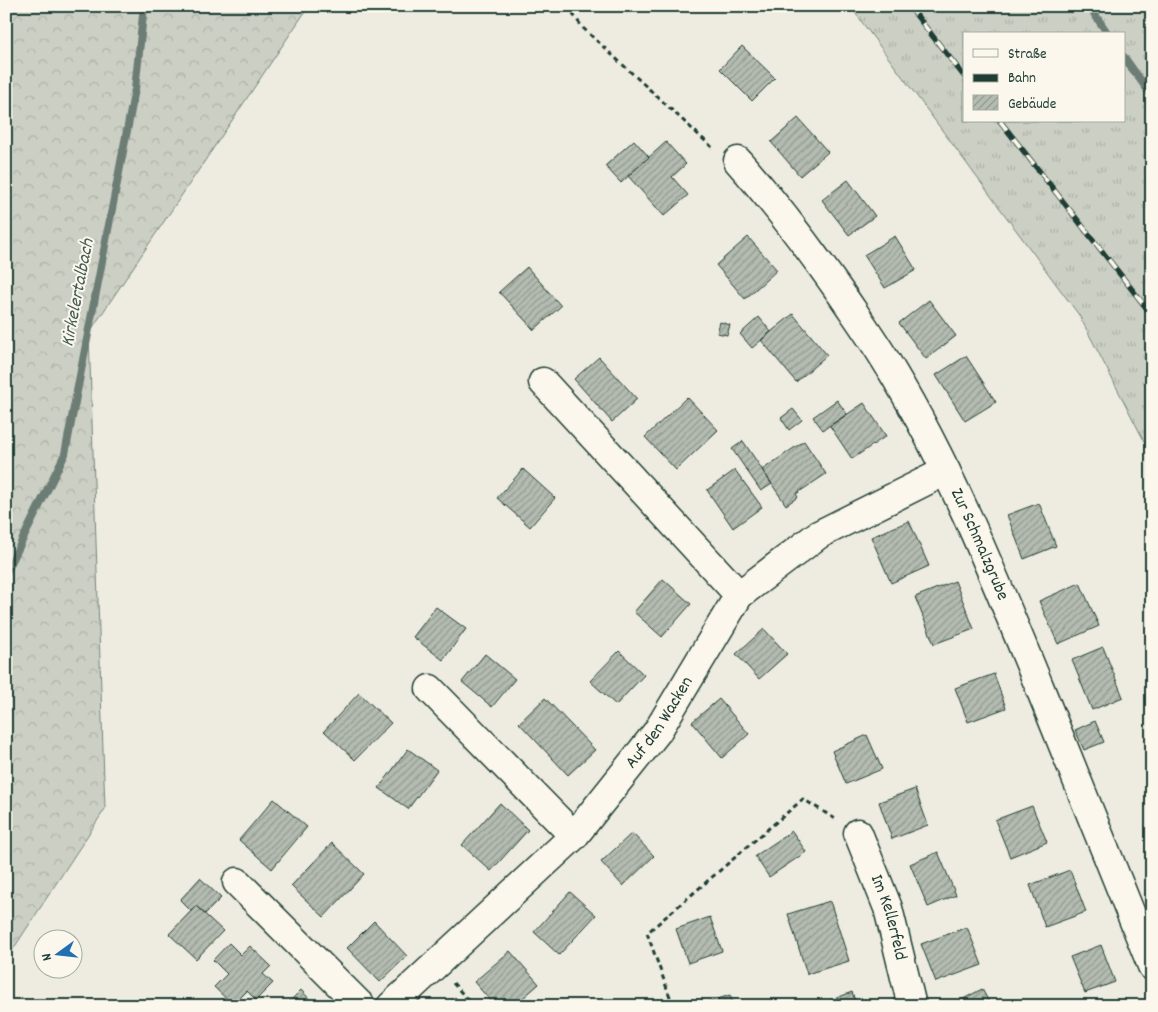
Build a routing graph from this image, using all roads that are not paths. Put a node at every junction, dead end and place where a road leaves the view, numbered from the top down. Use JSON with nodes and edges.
{"nodes":[{"id":1,"x":738,"y":161,"type":"road end"},
{"id":2,"x":543,"y":382,"type":"dead end"},
{"id":3,"x":946,"y":471,"type":"junction"},
{"id":4,"x":739,"y":595,"type":"junction"},
{"id":5,"x":430,"y":689,"type":"dead end"},
{"id":6,"x":858,"y":832,"type":"road end"},
{"id":7,"x":574,"y":836,"type":"junction"},
{"id":8,"x":237,"y":882,"type":"dead end"},
{"id":9,"x":1152,"y":966,"type":"edge"},
{"id":10,"x":361,"y":1006,"type":"edge"},
{"id":11,"x":391,"y":1006,"type":"edge"},
{"id":12,"x":912,"y":1006,"type":"edge"}],
"edges":[{"from":1,"to":3,"type":"street","name":"Zur Schmalzgrube"},
{"from":2,"to":4,"type":"street"},
{"from":3,"to":4,"type":"street","name":"Auf den Wacken"},
{"from":3,"to":9,"type":"street","name":"Zur Schmalzgrube"},
{"from":4,"to":7,"type":"street","name":"Auf den Wacken"},
{"from":5,"to":7,"type":"street"},
{"from":6,"to":12,"type":"street","name":"Im Kellerfeld"},
{"from":7,"to":11,"type":"street","name":"Auf den Wacken"},
{"from":8,"to":10,"type":"street"}]}
